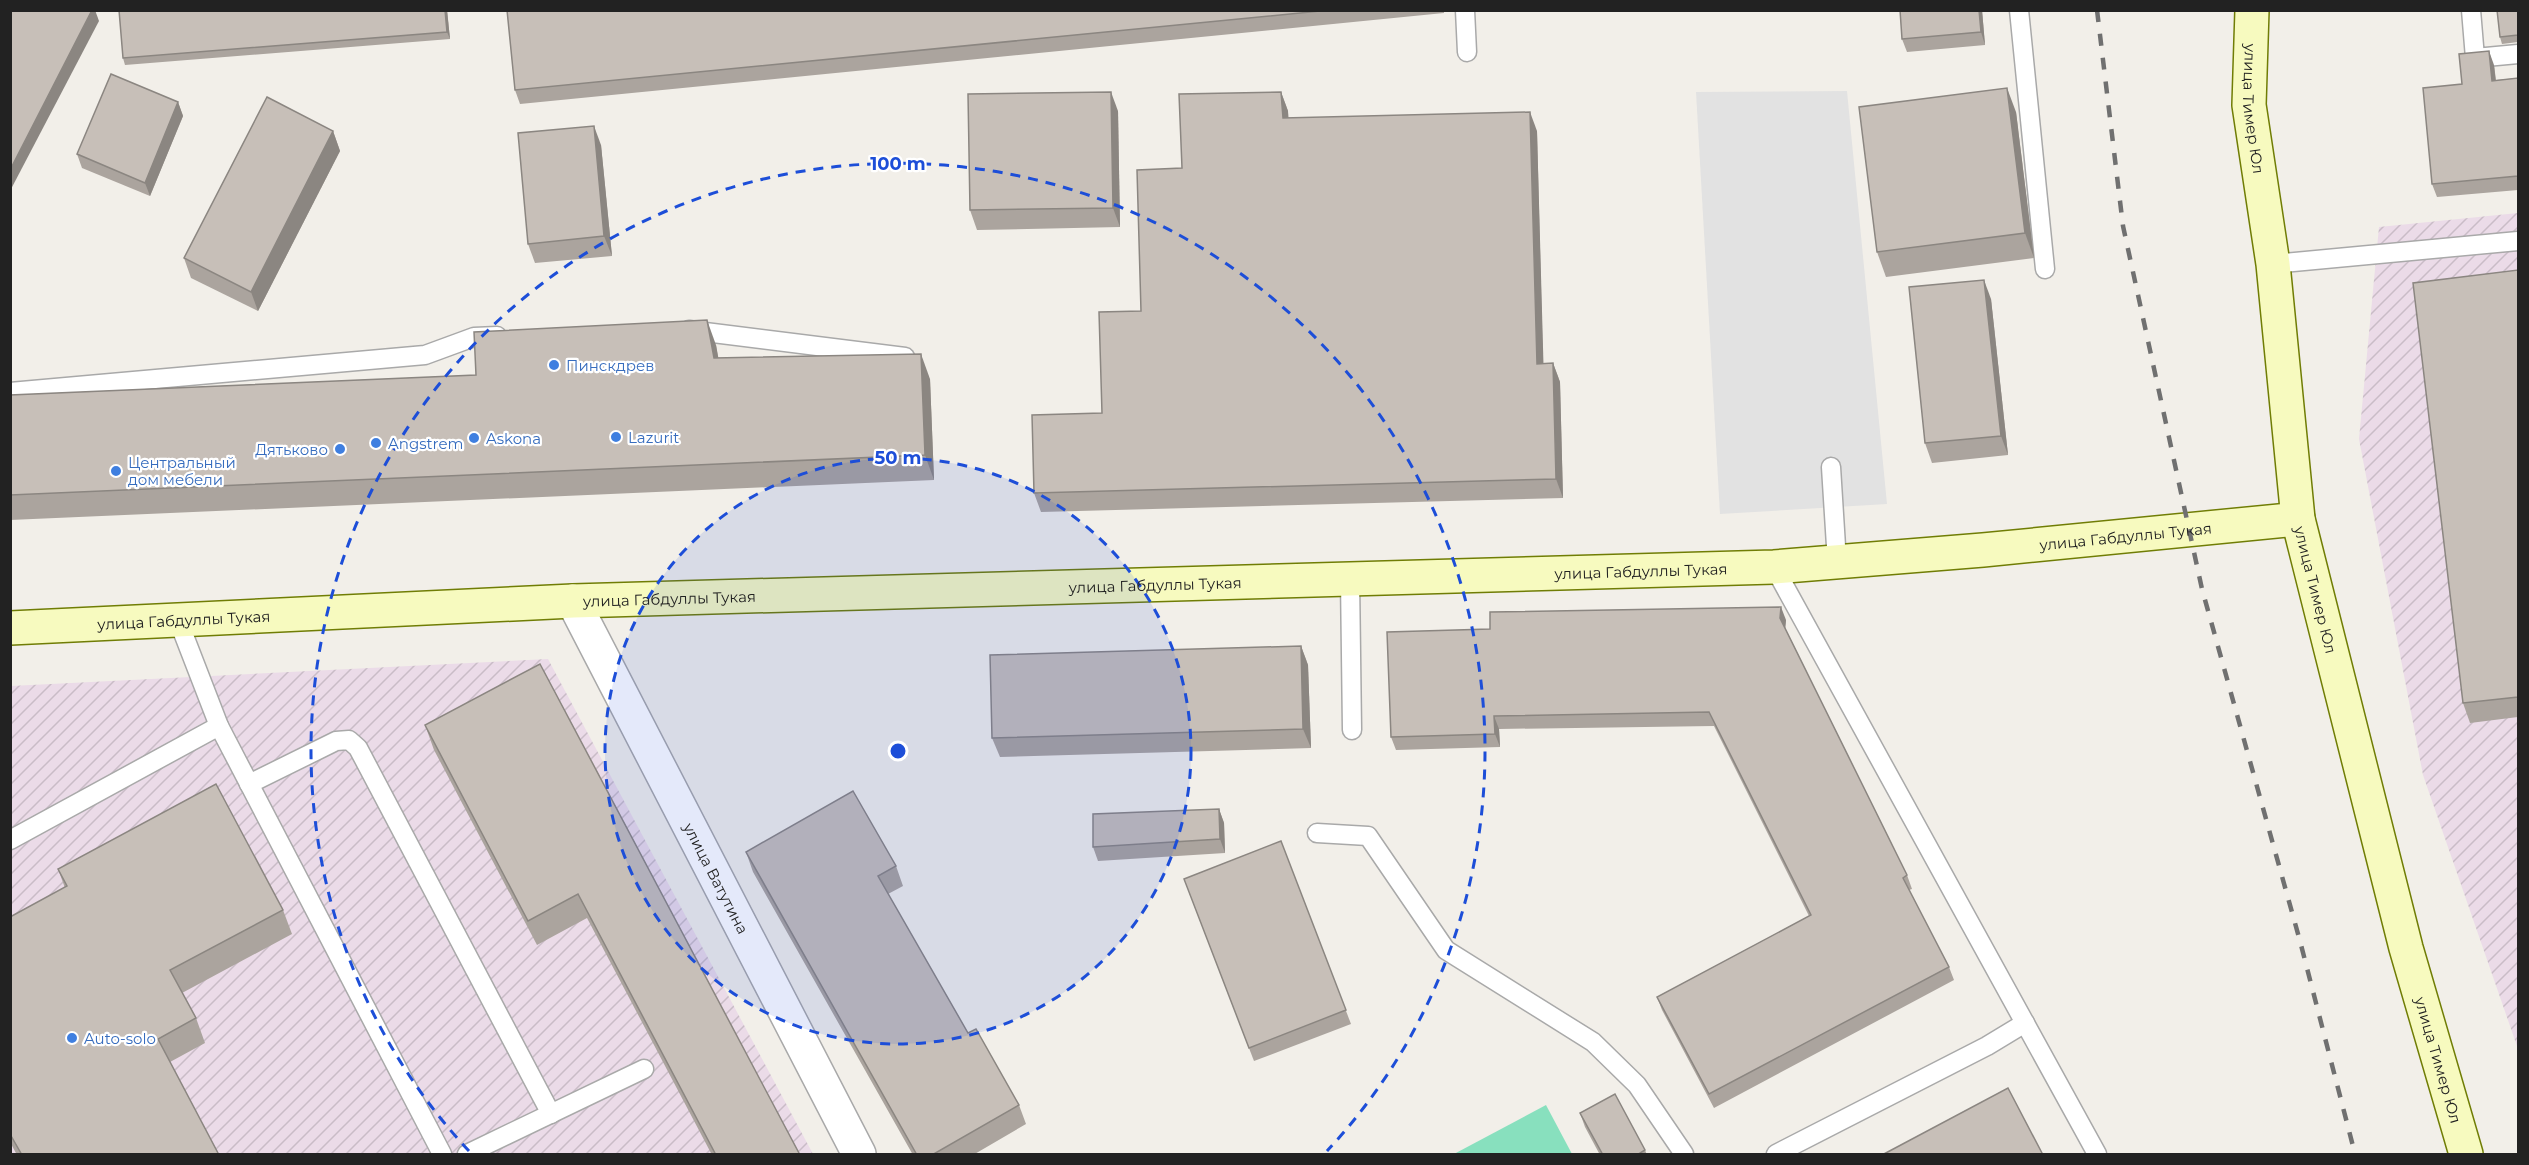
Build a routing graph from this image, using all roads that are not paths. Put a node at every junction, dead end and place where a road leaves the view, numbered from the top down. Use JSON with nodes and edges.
{"nodes":[{"id":1,"x":1465,"y":10,"type":"edge"},
{"id":2,"x":2019,"y":10,"type":"edge"},
{"id":3,"x":2252,"y":10,"type":"edge"},
{"id":4,"x":2471,"y":10,"type":"edge"},
{"id":5,"x":1467,"y":52,"type":"dead end"},
{"id":6,"x":2518,"y":54,"type":"edge"},
{"id":7,"x":2518,"y":241,"type":"edge"},
{"id":8,"x":2273,"y":264,"type":"junction"},
{"id":9,"x":2045,"y":269,"type":"dead end"},
{"id":10,"x":674,"y":330,"type":"edge"},
{"id":11,"x":510,"y":336,"type":"edge"},
{"id":12,"x":905,"y":357,"type":"edge"},
{"id":13,"x":10,"y":392,"type":"edge"},
{"id":14,"x":1831,"y":467,"type":"dead end"},
{"id":15,"x":2298,"y":519,"type":"junction"},
{"id":16,"x":1837,"y":562,"type":"junction"},
{"id":17,"x":1774,"y":567,"type":"junction"},
{"id":18,"x":1350,"y":579,"type":"junction"},
{"id":19,"x":573,"y":601,"type":"junction"},
{"id":20,"x":178,"y":620,"type":"junction"},
{"id":21,"x":10,"y":628,"type":"edge"},
{"id":22,"x":219,"y":726,"type":"junction"},
{"id":23,"x":1352,"y":730,"type":"dead end"},
{"id":24,"x":249,"y":784,"type":"junction"},
{"id":25,"x":1317,"y":833,"type":"dead end"},
{"id":26,"x":10,"y":840,"type":"edge"},
{"id":27,"x":2025,"y":1023,"type":"junction"},
{"id":28,"x":644,"y":1069,"type":"dead end"},
{"id":29,"x":551,"y":1114,"type":"junction"},
{"id":30,"x":442,"y":1155,"type":"edge"},
{"id":31,"x":467,"y":1155,"type":"edge"},
{"id":32,"x":859,"y":1155,"type":"edge"},
{"id":33,"x":1684,"y":1155,"type":"edge"},
{"id":34,"x":1776,"y":1155,"type":"edge"},
{"id":35,"x":2097,"y":1155,"type":"edge"},
{"id":36,"x":2466,"y":1155,"type":"edge"}],
"edges":[{"from":1,"to":5,"type":"lane"},
{"from":2,"to":9,"type":"lane"},
{"from":3,"to":8,"type":"street","name":"улица Тимер Юл"},
{"from":4,"to":6,"type":"lane"},
{"from":7,"to":8,"type":"lane"},
{"from":8,"to":15,"type":"street","name":"улица Тимер Юл"},
{"from":10,"to":12,"type":"lane"},
{"from":11,"to":13,"type":"lane"},
{"from":14,"to":16,"type":"lane"},
{"from":15,"to":16,"type":"street","name":"улица Габдуллы Тукая"},
{"from":15,"to":36,"type":"street","name":"улица Тимер Юл"},
{"from":16,"to":17,"type":"street","name":"улица Габдуллы Тукая"},
{"from":17,"to":18,"type":"street","name":"улица Габдуллы Тукая"},
{"from":17,"to":27,"type":"lane"},
{"from":18,"to":19,"type":"street","name":"улица Габдуллы Тукая"},
{"from":18,"to":23,"type":"lane"},
{"from":19,"to":20,"type":"street","name":"улица Габдуллы Тукая"},
{"from":19,"to":32,"type":"street","name":"улица Ватутина"},
{"from":20,"to":21,"type":"street","name":"улица Габдуллы Тукая"},
{"from":20,"to":22,"type":"lane"},
{"from":22,"to":24,"type":"lane"},
{"from":22,"to":26,"type":"lane"},
{"from":24,"to":29,"type":"lane"},
{"from":24,"to":30,"type":"lane"},
{"from":25,"to":33,"type":"lane"},
{"from":27,"to":34,"type":"lane"},
{"from":27,"to":35,"type":"lane"},
{"from":28,"to":29,"type":"lane"},
{"from":29,"to":31,"type":"lane"}]}
